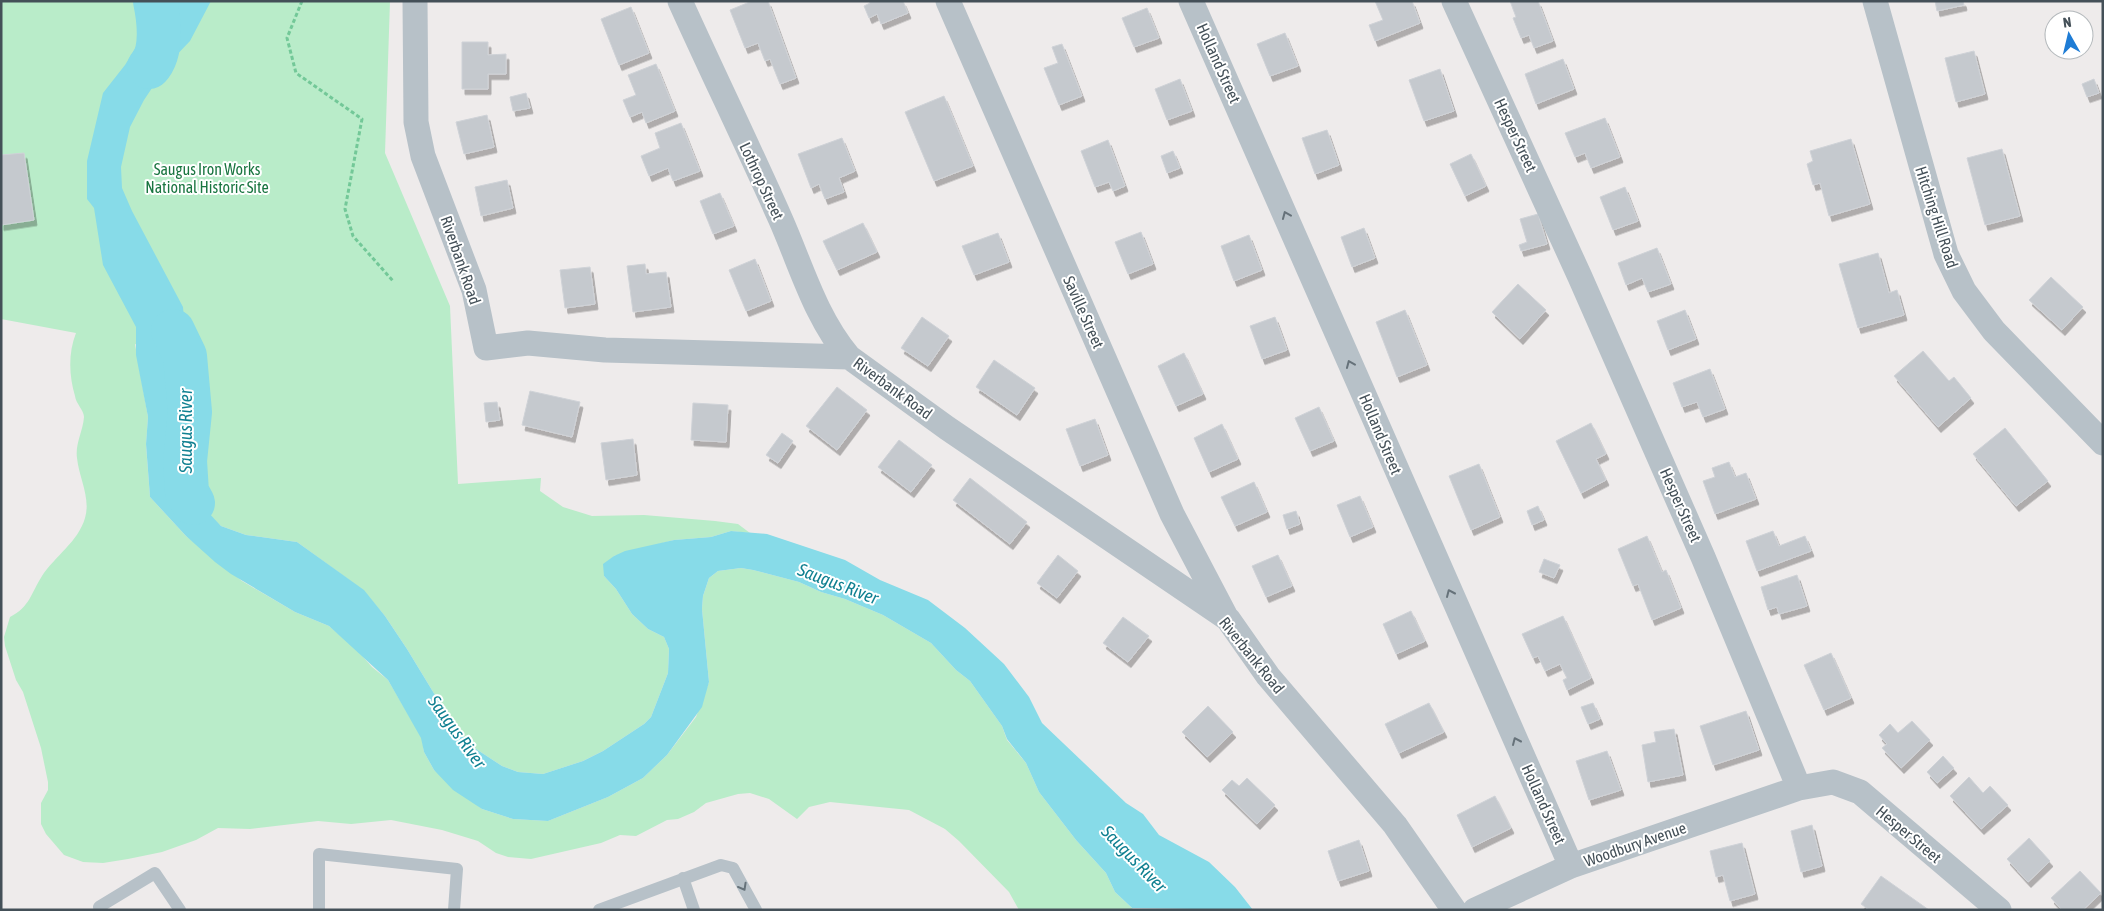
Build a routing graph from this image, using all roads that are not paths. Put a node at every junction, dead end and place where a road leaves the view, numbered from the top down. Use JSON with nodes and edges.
{"nodes":[{"id":1,"x":415,"y":1,"type":"edge"},
{"id":2,"x":680,"y":1,"type":"edge"},
{"id":3,"x":948,"y":1,"type":"edge"},
{"id":4,"x":1191,"y":1,"type":"edge"},
{"id":5,"x":1454,"y":1,"type":"edge"},
{"id":6,"x":1875,"y":1,"type":"edge"},
{"id":7,"x":849,"y":357,"type":"junction"},
{"id":8,"x":2103,"y":442,"type":"edge"},
{"id":9,"x":1228,"y":619,"type":"junction"},
{"id":10,"x":1799,"y":788,"type":"junction"},
{"id":11,"x":1571,"y":866,"type":"junction"},
{"id":12,"x":683,"y":878,"type":"junction"},
{"id":13,"x":101,"y":910,"type":"edge"},
{"id":14,"x":180,"y":910,"type":"edge"},
{"id":15,"x":319,"y":910,"type":"edge"},
{"id":16,"x":454,"y":910,"type":"edge"},
{"id":17,"x":599,"y":910,"type":"edge"},
{"id":18,"x":694,"y":910,"type":"edge"},
{"id":19,"x":756,"y":910,"type":"edge"},
{"id":20,"x":1454,"y":910,"type":"edge"},
{"id":21,"x":1475,"y":910,"type":"edge"},
{"id":22,"x":1999,"y":910,"type":"edge"}],
"edges":[{"from":1,"to":7,"type":"street","name":"Riverbank Road"},
{"from":2,"to":7,"type":"street","name":"Lothrop Street"},
{"from":3,"to":9,"type":"street","name":"Saville Street"},
{"from":11,"to":4,"type":"street","name":"Holland Street","one_way":true},
{"from":5,"to":10,"type":"street","name":"Hesper Street"},
{"from":6,"to":8,"type":"street","name":"Hitching Hill Road"},
{"from":7,"to":9,"type":"street","name":"Riverbank Road"},
{"from":9,"to":20,"type":"street","name":"Riverbank Road"},
{"from":10,"to":11,"type":"street","name":"Woodbury Avenue"},
{"from":10,"to":22,"type":"street","name":"Hesper Street"},
{"from":11,"to":21,"type":"street","name":"Woodbury Avenue"},
{"from":12,"to":17,"type":"lane"},
{"from":12,"to":18,"type":"lane"},
{"from":12,"to":19,"type":"lane","one_way":true},
{"from":13,"to":14,"type":"lane"},
{"from":15,"to":16,"type":"lane"}]}
